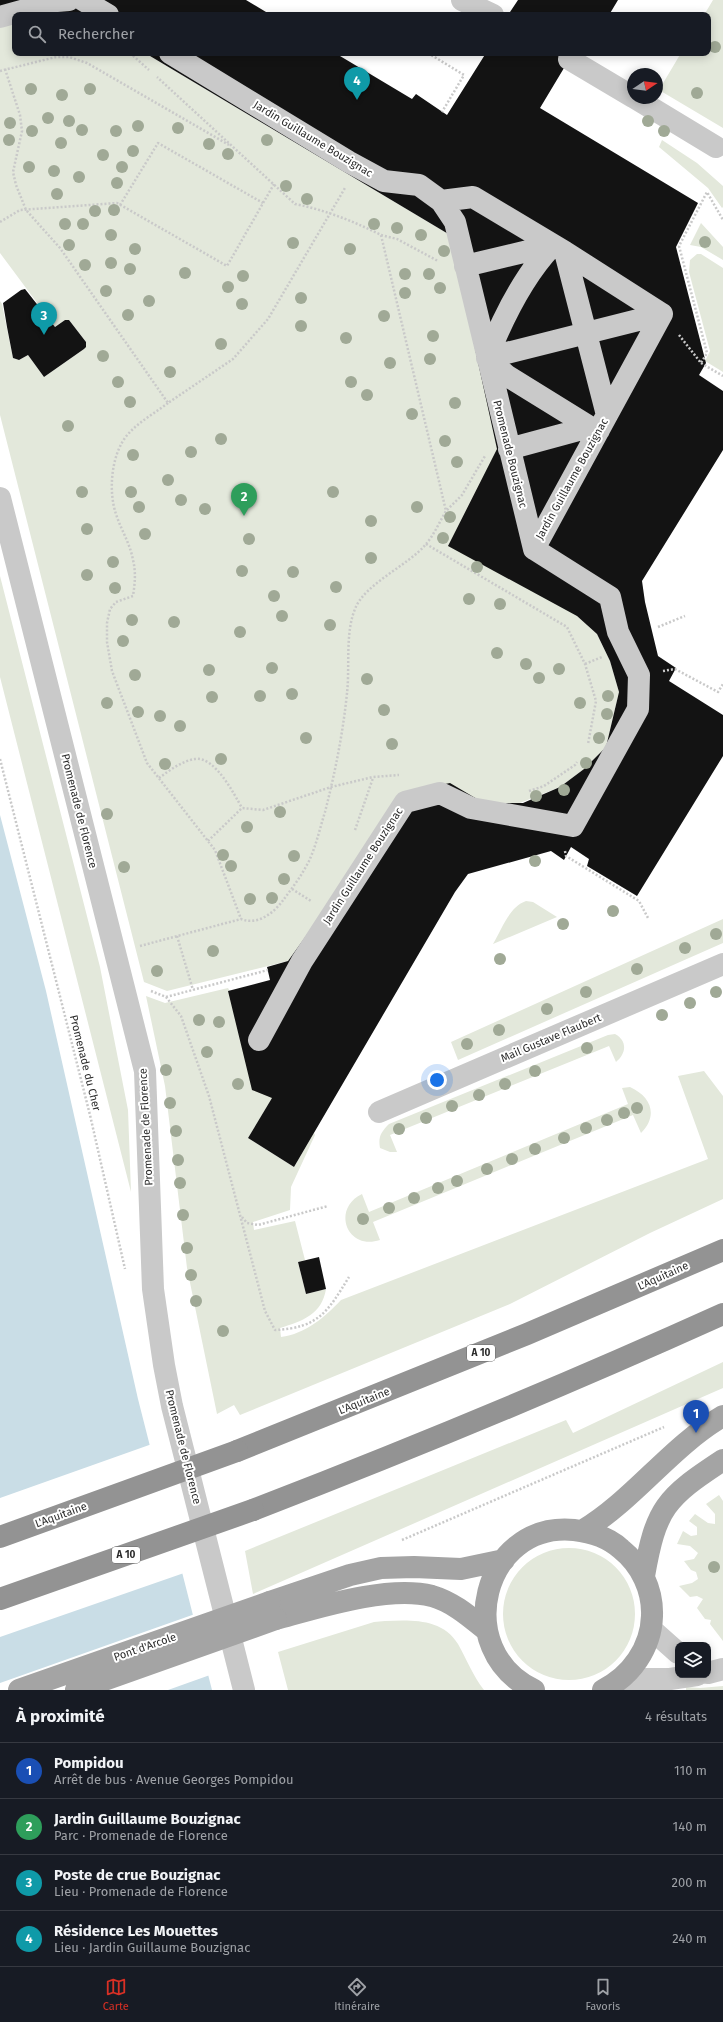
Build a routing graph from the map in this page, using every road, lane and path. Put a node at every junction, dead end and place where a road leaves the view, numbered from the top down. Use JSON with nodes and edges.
{"nodes":[{"id":1,"x":61,"y":0,"type":"edge"},
{"id":2,"x":84,"y":0,"type":"edge"},
{"id":3,"x":462,"y":0,"type":"edge"},
{"id":4,"x":15,"y":12,"type":"edge"},
{"id":5,"x":103,"y":12,"type":"edge"},
{"id":6,"x":487,"y":12,"type":"edge"},
{"id":7,"x":12,"y":13,"type":"edge"},
{"id":8,"x":0,"y":16,"type":"edge"},
{"id":9,"x":134,"y":56,"type":"edge"},
{"id":10,"x":175,"y":56,"type":"edge"},
{"id":11,"x":433,"y":56,"type":"edge"},
{"id":12,"x":569,"y":59,"type":"dead end"},
{"id":13,"x":5,"y":69,"type":"junction"},
{"id":14,"x":0,"y":71,"type":"edge"},
{"id":15,"x":151,"y":71,"type":"dead end"},
{"id":16,"x":156,"y":76,"type":"dead end"},
{"id":17,"x":627,"y":93,"type":"edge"},
{"id":18,"x":645,"y":104,"type":"edge"},
{"id":19,"x":442,"y":112,"type":"dead end"},
{"id":20,"x":233,"y":147,"type":"junction"},
{"id":21,"x":721,"y":150,"type":"edge"},
{"id":22,"x":274,"y":184,"type":"junction"},
{"id":23,"x":346,"y":186,"type":"dead end"},
{"id":24,"x":440,"y":201,"type":"junction"},
{"id":25,"x":263,"y":203,"type":"junction"},
{"id":26,"x":120,"y":205,"type":"junction"},
{"id":27,"x":26,"y":210,"type":"junction"},
{"id":28,"x":330,"y":213,"type":"junction"},
{"id":29,"x":723,"y":218,"type":"edge"},
{"id":30,"x":0,"y":222,"type":"edge"},
{"id":31,"x":381,"y":235,"type":"junction"},
{"id":32,"x":559,"y":248,"type":"junction"},
{"id":33,"x":439,"y":262,"type":"dead end"},
{"id":34,"x":464,"y":266,"type":"junction"},
{"id":35,"x":662,"y":314,"type":"junction"},
{"id":36,"x":586,"y":333,"type":"junction"},
{"id":37,"x":487,"y":358,"type":"junction"},
{"id":38,"x":701,"y":363,"type":"junction"},
{"id":39,"x":723,"y":376,"type":"edge"},
{"id":40,"x":168,"y":403,"type":"junction"},
{"id":41,"x":598,"y":424,"type":"junction"},
{"id":42,"x":509,"y":449,"type":"junction"},
{"id":43,"x":486,"y":454,"type":"dead end"},
{"id":44,"x":0,"y":498,"type":"edge"},
{"id":45,"x":446,"y":510,"type":"junction"},
{"id":46,"x":426,"y":544,"type":"junction"},
{"id":47,"x":534,"y":549,"type":"junction"},
{"id":48,"x":685,"y":616,"type":"dead end"},
{"id":49,"x":658,"y":627,"type":"dead end"},
{"id":50,"x":604,"y":656,"type":"dead end"},
{"id":51,"x":585,"y":664,"type":"junction"},
{"id":52,"x":675,"y":669,"type":"dead end"},
{"id":53,"x":723,"y":684,"type":"edge"},
{"id":54,"x":585,"y":750,"type":"dead end"},
{"id":55,"x":0,"y":759,"type":"edge"},
{"id":56,"x":578,"y":760,"type":"dead end"},
{"id":57,"x":159,"y":778,"type":"junction"},
{"id":58,"x":373,"y":778,"type":"dead end"},
{"id":59,"x":331,"y":787,"type":"junction"},
{"id":60,"x":523,"y":793,"type":"dead end"},
{"id":61,"x":242,"y":808,"type":"junction"},
{"id":62,"x":208,"y":841,"type":"junction"},
{"id":63,"x":566,"y":856,"type":"dead end"},
{"id":64,"x":292,"y":889,"type":"junction"},
{"id":65,"x":298,"y":893,"type":"dead end"},
{"id":66,"x":648,"y":918,"type":"dead end"},
{"id":67,"x":241,"y":919,"type":"junction"},
{"id":68,"x":177,"y":936,"type":"junction"},
{"id":69,"x":115,"y":952,"type":"junction"},
{"id":70,"x":302,"y":961,"type":"junction"},
{"id":71,"x":723,"y":964,"type":"edge"},
{"id":72,"x":193,"y":990,"type":"junction"},
{"id":73,"x":259,"y":1040,"type":"dead end"},
{"id":74,"x":379,"y":1112,"type":"dead end"},
{"id":75,"x":328,"y":1206,"type":"dead end"},
{"id":76,"x":241,"y":1216,"type":"junction"},
{"id":77,"x":723,"y":1250,"type":"edge"},
{"id":78,"x":125,"y":1270,"type":"dead end"},
{"id":79,"x":349,"y":1276,"type":"dead end"},
{"id":80,"x":723,"y":1314,"type":"edge"},
{"id":81,"x":723,"y":1416,"type":"edge"},
{"id":82,"x":665,"y":1426,"type":"dead end"},
{"id":83,"x":723,"y":1460,"type":"edge"},
{"id":84,"x":582,"y":1530,"type":"junction"},
{"id":85,"x":0,"y":1537,"type":"edge"},
{"id":86,"x":398,"y":1542,"type":"dead end"},
{"id":87,"x":504,"y":1560,"type":"junction"},
{"id":88,"x":644,"y":1576,"type":"junction"},
{"id":89,"x":0,"y":1599,"type":"edge"},
{"id":90,"x":273,"y":1610,"type":"junction"},
{"id":91,"x":650,"y":1629,"type":"junction"},
{"id":92,"x":486,"y":1630,"type":"junction"},
{"id":93,"x":675,"y":1650,"type":"edge"},
{"id":94,"x":676,"y":1678,"type":"edge"},
{"id":95,"x":621,"y":1679,"type":"junction"},
{"id":96,"x":512,"y":1682,"type":"edge"},
{"id":97,"x":19,"y":1690,"type":"edge"},
{"id":98,"x":76,"y":1690,"type":"edge"},
{"id":99,"x":244,"y":1690,"type":"edge"},
{"id":100,"x":534,"y":1690,"type":"edge"},
{"id":101,"x":602,"y":1690,"type":"edge"}],
"edges":[{"from":1,"to":4,"type":"street"},
{"from":2,"to":5,"type":"street"},
{"from":3,"to":6,"type":"street"},
{"from":7,"to":8,"type":"street"},
{"from":9,"to":15,"type":"path"},
{"from":10,"to":24,"type":"street","name":"Jardin Guillaume Bouzignac"},
{"from":11,"to":19,"type":"path"},
{"from":12,"to":17,"type":"street"},
{"from":13,"to":14,"type":"path"},
{"from":13,"to":20,"type":"path"},
{"from":13,"to":27,"type":"path"},
{"from":16,"to":20,"type":"path"},
{"from":18,"to":21,"type":"street"},
{"from":20,"to":22,"type":"path"},
{"from":22,"to":25,"type":"path"},
{"from":22,"to":28,"type":"path"},
{"from":23,"to":28,"type":"path"},
{"from":24,"to":32,"type":"street"},
{"from":24,"to":34,"type":"street","name":"Promenade Bouzignac"},
{"from":25,"to":26,"type":"path"},
{"from":25,"to":26,"type":"path"},
{"from":26,"to":27,"type":"path"},
{"from":27,"to":30,"type":"path"},
{"from":27,"to":40,"type":"path"},
{"from":28,"to":31,"type":"path"},
{"from":28,"to":40,"type":"path"},
{"from":29,"to":38,"type":"path"},
{"from":31,"to":33,"type":"path"},
{"from":31,"to":45,"type":"path"},
{"from":32,"to":34,"type":"street"},
{"from":32,"to":35,"type":"street"},
{"from":32,"to":36,"type":"street"},
{"from":32,"to":37,"type":"street"},
{"from":34,"to":37,"type":"street","name":"Promenade Bouzignac"},
{"from":35,"to":36,"type":"street"},
{"from":35,"to":38,"type":"path"},
{"from":35,"to":41,"type":"street","name":"Jardin Guillaume Bouzignac"},
{"from":36,"to":37,"type":"street"},
{"from":36,"to":41,"type":"street"},
{"from":37,"to":41,"type":"street"},
{"from":37,"to":42,"type":"street","name":"Promenade Bouzignac"},
{"from":38,"to":39,"type":"path"},
{"from":40,"to":57,"type":"path"},
{"from":41,"to":42,"type":"street"},
{"from":41,"to":47,"type":"street","name":"Jardin Guillaume Bouzignac"},
{"from":42,"to":47,"type":"street","name":"Promenade Bouzignac"},
{"from":43,"to":45,"type":"path"},
{"from":44,"to":69,"type":"street","name":"Promenade de Florence"},
{"from":45,"to":46,"type":"path"},
{"from":46,"to":51,"type":"path"},
{"from":46,"to":59,"type":"path"},
{"from":47,"to":70,"type":"street","name":"Jardin Guillaume Bouzignac"},
{"from":48,"to":49,"type":"path"},
{"from":50,"to":51,"type":"path"},
{"from":51,"to":54,"type":"path"},
{"from":52,"to":53,"type":"path"},
{"from":55,"to":78,"type":"path","name":"Promenade du Cher"},
{"from":56,"to":60,"type":"path"},
{"from":57,"to":61,"type":"path"},
{"from":57,"to":62,"type":"path"},
{"from":58,"to":59,"type":"path"},
{"from":59,"to":61,"type":"path"},
{"from":59,"to":64,"type":"path"},
{"from":61,"to":62,"type":"path"},
{"from":62,"to":67,"type":"path"},
{"from":63,"to":66,"type":"path"},
{"from":64,"to":65,"type":"path"},
{"from":64,"to":67,"type":"path"},
{"from":67,"to":68,"type":"path"},
{"from":68,"to":69,"type":"path"},
{"from":68,"to":72,"type":"path"},
{"from":69,"to":99,"type":"street","name":"Promenade de Florence"},
{"from":70,"to":72,"type":"path"},
{"from":70,"to":73,"type":"street","name":"Jardin Guillaume Bouzignac"},
{"from":71,"to":74,"type":"street","name":"Mail Gustave Flaubert"},
{"from":72,"to":76,"type":"path"},
{"from":75,"to":76,"type":"path"},
{"from":76,"to":79,"type":"path"},
{"from":77,"to":85,"type":"highway","name":"L'Aquitaine","number":"A 10","bridge":true},
{"from":80,"to":89,"type":"highway","number":"A 10","bridge":true},
{"from":81,"to":84,"type":"main road"},
{"from":82,"to":86,"type":"path"},
{"from":83,"to":88,"type":"main road"},
{"from":84,"to":87,"type":"main road"},
{"from":84,"to":88,"type":"main road"},
{"from":87,"to":90,"type":"main road"},
{"from":87,"to":92,"type":"main road"},
{"from":88,"to":91,"type":"main road"},
{"from":90,"to":92,"type":"main road"},
{"from":90,"to":97,"type":"main road","name":"Pont d'Arcole","bridge":true},
{"from":90,"to":98,"type":"main road","name":"Pont d'Arcole","bridge":true},
{"from":91,"to":93,"type":"street"},
{"from":91,"to":95,"type":"main road"},
{"from":92,"to":96,"type":"main road"},
{"from":94,"to":95,"type":"street"},
{"from":95,"to":101,"type":"main road"},
{"from":96,"to":100,"type":"main road"}]}
